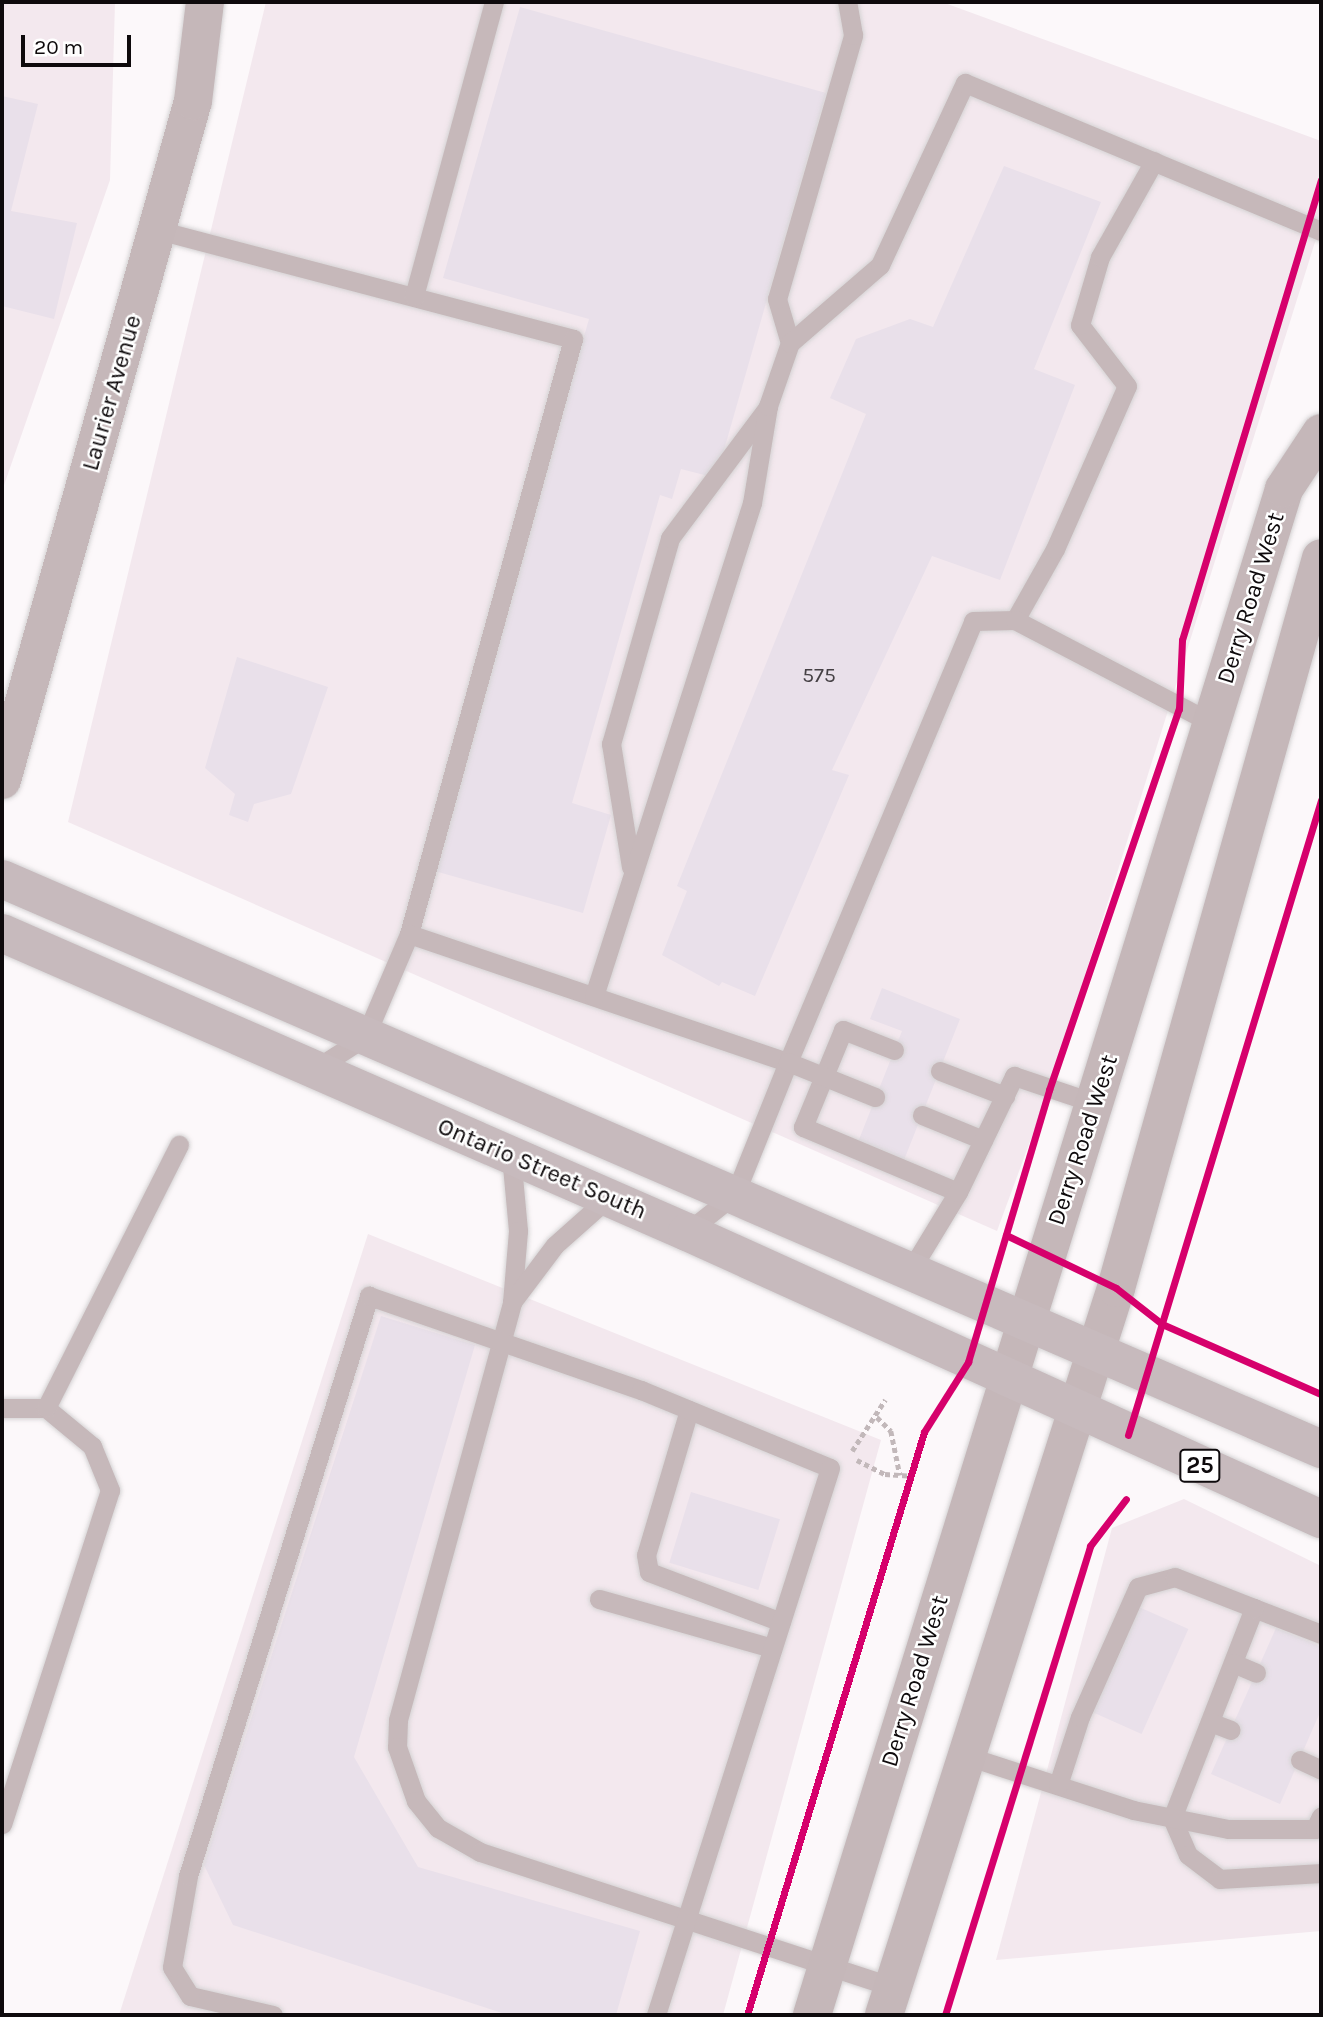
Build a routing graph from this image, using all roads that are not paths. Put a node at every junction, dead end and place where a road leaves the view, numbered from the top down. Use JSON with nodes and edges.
{"nodes":[{"id":1,"x":205,"y":2,"type":"edge"},
{"id":2,"x":494,"y":2,"type":"edge"},
{"id":3,"x":846,"y":2,"type":"edge"},
{"id":4,"x":1154,"y":161,"type":"junction"},
{"id":5,"x":158,"y":230,"type":"junction"},
{"id":6,"x":1321,"y":231,"type":"edge"},
{"id":7,"x":414,"y":296,"type":"junction"},
{"id":8,"x":790,"y":343,"type":"junction"},
{"id":9,"x":768,"y":406,"type":"junction"},
{"id":10,"x":1321,"y":433,"type":"edge"},
{"id":11,"x":1321,"y":558,"type":"edge"},
{"id":12,"x":1015,"y":620,"type":"junction"},
{"id":13,"x":1214,"y":724,"type":"junction"},
{"id":14,"x":2,"y":780,"type":"edge"},
{"id":15,"x":632,"y":871,"type":"junction"},
{"id":16,"x":2,"y":880,"type":"edge"},
{"id":17,"x":2,"y":933,"type":"edge"},
{"id":18,"x":409,"y":934,"type":"junction"},
{"id":19,"x":594,"y":996,"type":"junction"},
{"id":20,"x":365,"y":1037,"type":"junction"},
{"id":21,"x":894,"y":1050,"type":"dead end"},
{"id":22,"x":788,"y":1062,"type":"junction"},
{"id":23,"x":940,"y":1071,"type":"dead end"},
{"id":24,"x":311,"y":1072,"type":"junction"},
{"id":25,"x":824,"y":1076,"type":"junction"},
{"id":26,"x":1004,"y":1096,"type":"junction"},
{"id":27,"x":875,"y":1097,"type":"dead end"},
{"id":28,"x":1094,"y":1103,"type":"junction"},
{"id":29,"x":922,"y":1115,"type":"dead end"},
{"id":30,"x":983,"y":1140,"type":"junction"},
{"id":31,"x":179,"y":1145,"type":"dead end"},
{"id":32,"x":511,"y":1155,"type":"junction"},
{"id":33,"x":958,"y":1192,"type":"junction"},
{"id":34,"x":735,"y":1194,"type":"junction"},
{"id":35,"x":609,"y":1197,"type":"junction"},
{"id":36,"x":687,"y":1231,"type":"junction"},
{"id":37,"x":910,"y":1271,"type":"junction"},
{"id":38,"x":512,"y":1303,"type":"junction"},
{"id":39,"x":1026,"y":1321,"type":"junction"},
{"id":40,"x":501,"y":1342,"type":"junction"},
{"id":41,"x":1097,"y":1352,"type":"junction"},
{"id":42,"x":1007,"y":1380,"type":"junction"},
{"id":43,"x":2,"y":1408,"type":"edge"},
{"id":44,"x":46,"y":1408,"type":"junction"},
{"id":45,"x":689,"y":1410,"type":"junction"},
{"id":46,"x":1078,"y":1413,"type":"junction"},
{"id":47,"x":1321,"y":1449,"type":"edge"},
{"id":48,"x":1321,"y":1519,"type":"edge"},
{"id":49,"x":599,"y":1600,"type":"dead end"},
{"id":50,"x":1254,"y":1608,"type":"junction"},
{"id":51,"x":781,"y":1622,"type":"junction"},
{"id":52,"x":1321,"y":1634,"type":"edge"},
{"id":53,"x":772,"y":1648,"type":"junction"},
{"id":54,"x":1233,"y":1663,"type":"junction"},
{"id":55,"x":1256,"y":1673,"type":"dead end"},
{"id":56,"x":1210,"y":1722,"type":"junction"},
{"id":57,"x":1231,"y":1730,"type":"dead end"},
{"id":58,"x":967,"y":1756,"type":"junction"},
{"id":59,"x":1300,"y":1759,"type":"dead end"},
{"id":60,"x":1321,"y":1770,"type":"edge"},
{"id":61,"x":1058,"y":1785,"type":"junction"},
{"id":62,"x":1321,"y":1816,"type":"edge"},
{"id":63,"x":1172,"y":1818,"type":"junction"},
{"id":64,"x":2,"y":1824,"type":"edge"},
{"id":65,"x":1321,"y":1873,"type":"edge"},
{"id":66,"x":681,"y":1922,"type":"junction"},
{"id":67,"x":827,"y":1967,"type":"junction"},
{"id":68,"x":889,"y":2001,"type":"edge"},
{"id":69,"x":273,"y":2015,"type":"edge"},
{"id":70,"x":656,"y":2015,"type":"edge"},
{"id":71,"x":812,"y":2015,"type":"edge"}],
"edges":[{"from":1,"to":5,"type":"main road","name":"Laurier Avenue"},
{"from":2,"to":7,"type":"lane"},
{"from":3,"to":8,"type":"lane"},
{"from":4,"to":6,"type":"lane"},
{"from":4,"to":8,"type":"lane"},
{"from":4,"to":12,"type":"lane"},
{"from":5,"to":7,"type":"lane"},
{"from":5,"to":14,"type":"main road","name":"Laurier Avenue"},
{"from":7,"to":18,"type":"lane"},
{"from":8,"to":9,"type":"lane"},
{"from":9,"to":15,"type":"lane"},
{"from":9,"to":15,"type":"lane"},
{"from":10,"to":13,"type":"main road","name":"Derry Road West"},
{"from":11,"to":41,"type":"main road"},
{"from":12,"to":13,"type":"lane"},
{"from":12,"to":22,"type":"lane"},
{"from":13,"to":28,"type":"main road","name":"Derry Road West"},
{"from":15,"to":19,"type":"lane"},
{"from":16,"to":20,"type":"main road"},
{"from":17,"to":24,"type":"main road","name":"Ontario Street South"},
{"from":18,"to":19,"type":"lane"},
{"from":18,"to":20,"type":"lane"},
{"from":19,"to":22,"type":"lane"},
{"from":20,"to":24,"type":"lane"},
{"from":20,"to":34,"type":"main road"},
{"from":21,"to":25,"type":"lane"},
{"from":22,"to":25,"type":"lane"},
{"from":22,"to":34,"type":"lane"},
{"from":23,"to":26,"type":"lane"},
{"from":24,"to":32,"type":"main road","name":"Ontario Street South"},
{"from":25,"to":27,"type":"lane"},
{"from":25,"to":33,"type":"lane"},
{"from":26,"to":28,"type":"lane"},
{"from":26,"to":30,"type":"lane"},
{"from":28,"to":39,"type":"main road","name":"Derry Road West"},
{"from":29,"to":30,"type":"lane"},
{"from":30,"to":33,"type":"lane"},
{"from":31,"to":44,"type":"lane"},
{"from":32,"to":35,"type":"main road","name":"Ontario Street South"},
{"from":32,"to":38,"type":"lane"},
{"from":33,"to":37,"type":"lane"},
{"from":34,"to":36,"type":"lane"},
{"from":34,"to":37,"type":"main road"},
{"from":35,"to":36,"type":"main road","name":"Ontario Street South"},
{"from":35,"to":38,"type":"lane"},
{"from":36,"to":42,"type":"main road","name":"Ontario Street South"},
{"from":37,"to":39,"type":"main road"},
{"from":38,"to":40,"type":"lane"},
{"from":39,"to":41,"type":"main road"},
{"from":39,"to":42,"type":"main road","name":"Derry Road West"},
{"from":40,"to":45,"type":"lane"},
{"from":40,"to":66,"type":"lane"},
{"from":40,"to":69,"type":"lane"},
{"from":41,"to":46,"type":"main road"},
{"from":41,"to":47,"type":"main road"},
{"from":42,"to":46,"type":"main road","name":"Ontario Street South","number":"25"},
{"from":42,"to":67,"type":"main road","name":"Derry Road West"},
{"from":43,"to":44,"type":"lane"},
{"from":44,"to":64,"type":"lane"},
{"from":45,"to":51,"type":"lane"},
{"from":45,"to":51,"type":"lane"},
{"from":46,"to":48,"type":"main road","number":"25"},
{"from":46,"to":58,"type":"main road"},
{"from":49,"to":53,"type":"lane"},
{"from":50,"to":52,"type":"lane"},
{"from":50,"to":54,"type":"lane"},
{"from":50,"to":61,"type":"lane"},
{"from":51,"to":53,"type":"lane"},
{"from":53,"to":66,"type":"lane"},
{"from":54,"to":55,"type":"lane"},
{"from":54,"to":56,"type":"lane"},
{"from":56,"to":57,"type":"lane"},
{"from":56,"to":63,"type":"lane"},
{"from":58,"to":61,"type":"lane"},
{"from":58,"to":68,"type":"main road"},
{"from":59,"to":60,"type":"lane"},
{"from":61,"to":63,"type":"lane"},
{"from":62,"to":63,"type":"lane"},
{"from":63,"to":65,"type":"lane"},
{"from":66,"to":67,"type":"lane"},
{"from":66,"to":70,"type":"lane"},
{"from":67,"to":68,"type":"lane"},
{"from":67,"to":71,"type":"main road","name":"Derry Road West"}]}
